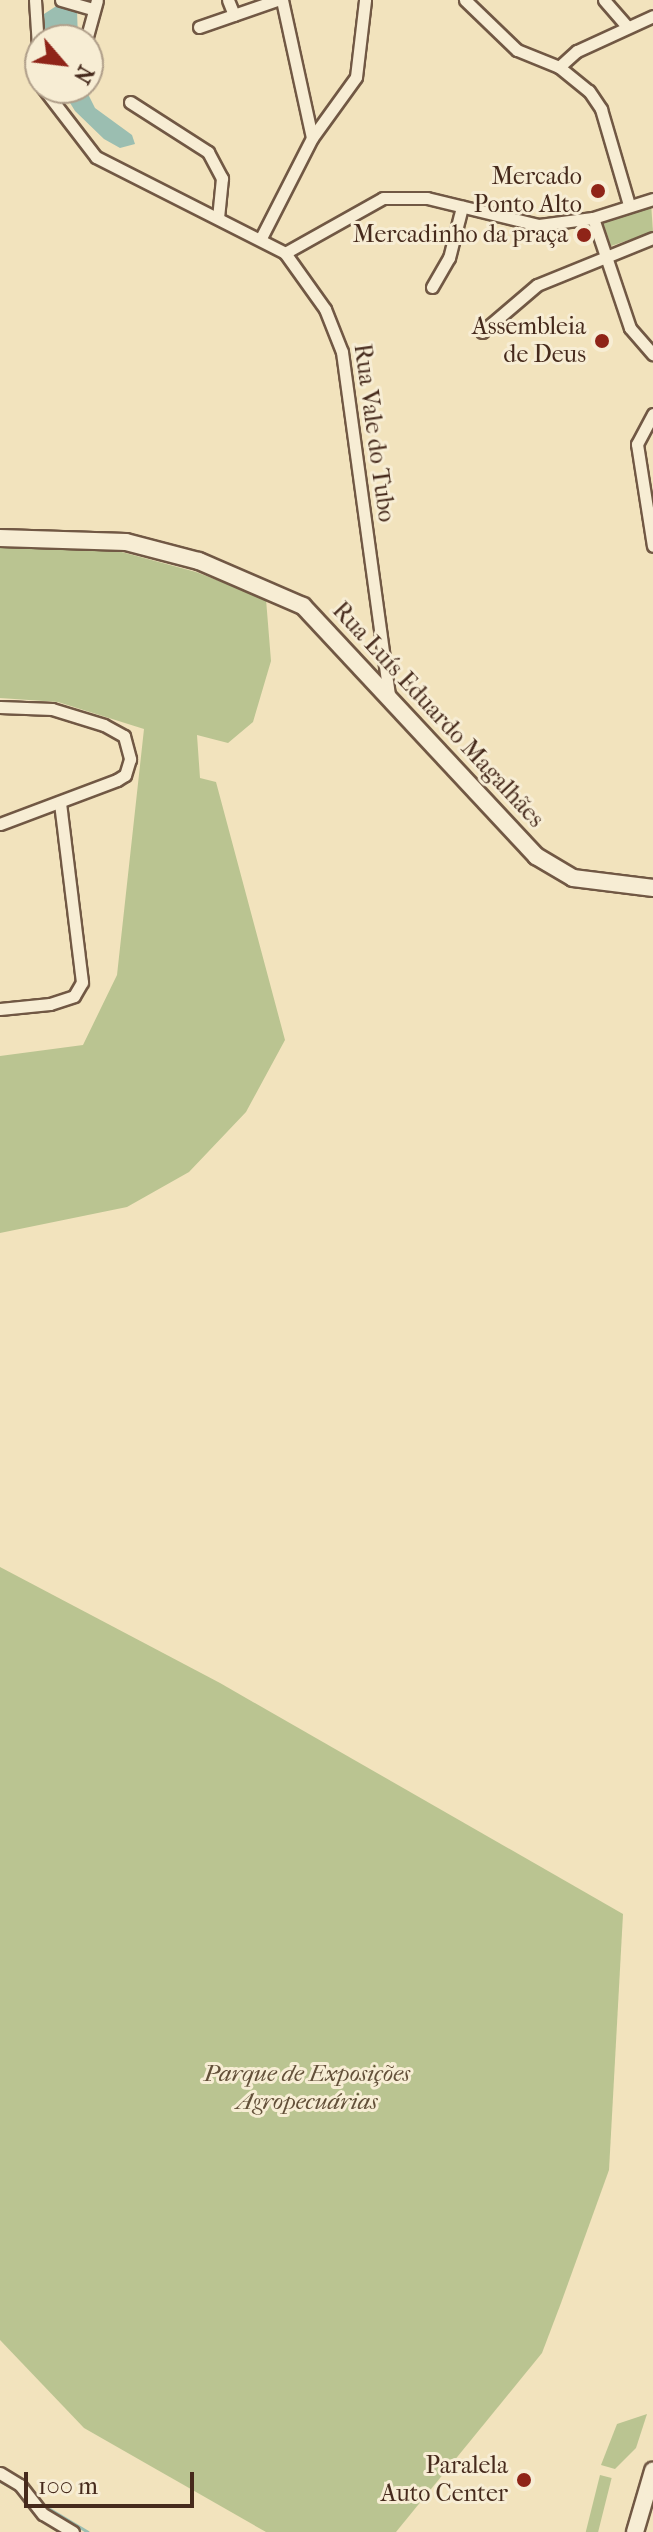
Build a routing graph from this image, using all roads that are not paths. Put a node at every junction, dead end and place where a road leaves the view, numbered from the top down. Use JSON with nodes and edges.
{"nodes":[{"id":1,"x":35,"y":0,"type":"edge"},
{"id":2,"x":61,"y":0,"type":"edge"},
{"id":3,"x":228,"y":0,"type":"edge"},
{"id":4,"x":280,"y":0,"type":"edge"},
{"id":5,"x":365,"y":0,"type":"edge"},
{"id":6,"x":465,"y":0,"type":"edge"},
{"id":7,"x":604,"y":0,"type":"edge"},
{"id":8,"x":95,"y":5,"type":"edge"},
{"id":9,"x":234,"y":15,"type":"junction"},
{"id":10,"x":653,"y":16,"type":"edge"},
{"id":11,"x":37,"y":24,"type":"edge"},
{"id":12,"x":626,"y":25,"type":"junction"},
{"id":13,"x":199,"y":27,"type":"dead end"},
{"id":14,"x":559,"y":67,"type":"junction"},
{"id":15,"x":130,"y":102,"type":"dead end"},
{"id":16,"x":55,"y":104,"type":"edge"},
{"id":17,"x":312,"y":138,"type":"junction"},
{"id":18,"x":653,"y":199,"type":"edge"},
{"id":19,"x":629,"y":205,"type":"junction"},
{"id":20,"x":462,"y":207,"type":"junction"},
{"id":21,"x":218,"y":218,"type":"junction"},
{"id":22,"x":593,"y":218,"type":"junction"},
{"id":23,"x":261,"y":238,"type":"junction"},
{"id":24,"x":653,"y":238,"type":"edge"},
{"id":25,"x":285,"y":253,"type":"junction"},
{"id":26,"x":605,"y":255,"type":"junction"},
{"id":27,"x":432,"y":287,"type":"dead end"},
{"id":28,"x":482,"y":332,"type":"dead end"},
{"id":29,"x":653,"y":354,"type":"edge"},
{"id":30,"x":653,"y":414,"type":"edge"},
{"id":31,"x":0,"y":538,"type":"edge"},
{"id":32,"x":653,"y":546,"type":"edge"},
{"id":33,"x":389,"y":693,"type":"junction"},
{"id":34,"x":0,"y":707,"type":"edge"},
{"id":35,"x":60,"y":802,"type":"junction"},
{"id":36,"x":0,"y":824,"type":"edge"},
{"id":37,"x":653,"y":888,"type":"edge"},
{"id":38,"x":0,"y":1009,"type":"edge"},
{"id":39,"x":653,"y":2471,"type":"edge"},
{"id":40,"x":0,"y":2473,"type":"edge"},
{"id":41,"x":73,"y":2532,"type":"edge"},
{"id":42,"x":635,"y":2532,"type":"edge"}],
"edges":[{"from":1,"to":11,"type":"street"},
{"from":2,"to":8,"type":"street"},
{"from":3,"to":9,"type":"street"},
{"from":4,"to":9,"type":"street"},
{"from":4,"to":17,"type":"street"},
{"from":5,"to":17,"type":"street"},
{"from":6,"to":14,"type":"street"},
{"from":7,"to":12,"type":"street"},
{"from":9,"to":13,"type":"street"},
{"from":10,"to":12,"type":"street"},
{"from":12,"to":14,"type":"street"},
{"from":14,"to":19,"type":"street"},
{"from":15,"to":21,"type":"street"},
{"from":16,"to":21,"type":"street","name":"Rua Vale do Tubo"},
{"from":17,"to":23,"type":"street"},
{"from":18,"to":19,"type":"street"},
{"from":19,"to":22,"type":"street"},
{"from":20,"to":22,"type":"street"},
{"from":20,"to":25,"type":"street"},
{"from":20,"to":27,"type":"street"},
{"from":21,"to":23,"type":"street","name":"Rua Vale do Tubo"},
{"from":22,"to":26,"type":"street"},
{"from":23,"to":25,"type":"street","name":"Rua Vale do Tubo"},
{"from":24,"to":26,"type":"street"},
{"from":25,"to":33,"type":"street","name":"Rua Vale do Tubo"},
{"from":26,"to":28,"type":"street"},
{"from":26,"to":29,"type":"street"},
{"from":30,"to":32,"type":"street"},
{"from":31,"to":33,"type":"main road","name":"Rua Luís Eduardo Magalhães"},
{"from":33,"to":37,"type":"main road","name":"Rua Luís Eduardo Magalhães"},
{"from":34,"to":35,"type":"street"},
{"from":35,"to":36,"type":"street"},
{"from":35,"to":38,"type":"street"},
{"from":39,"to":42,"type":"main road"},
{"from":40,"to":41,"type":"street"}]}
